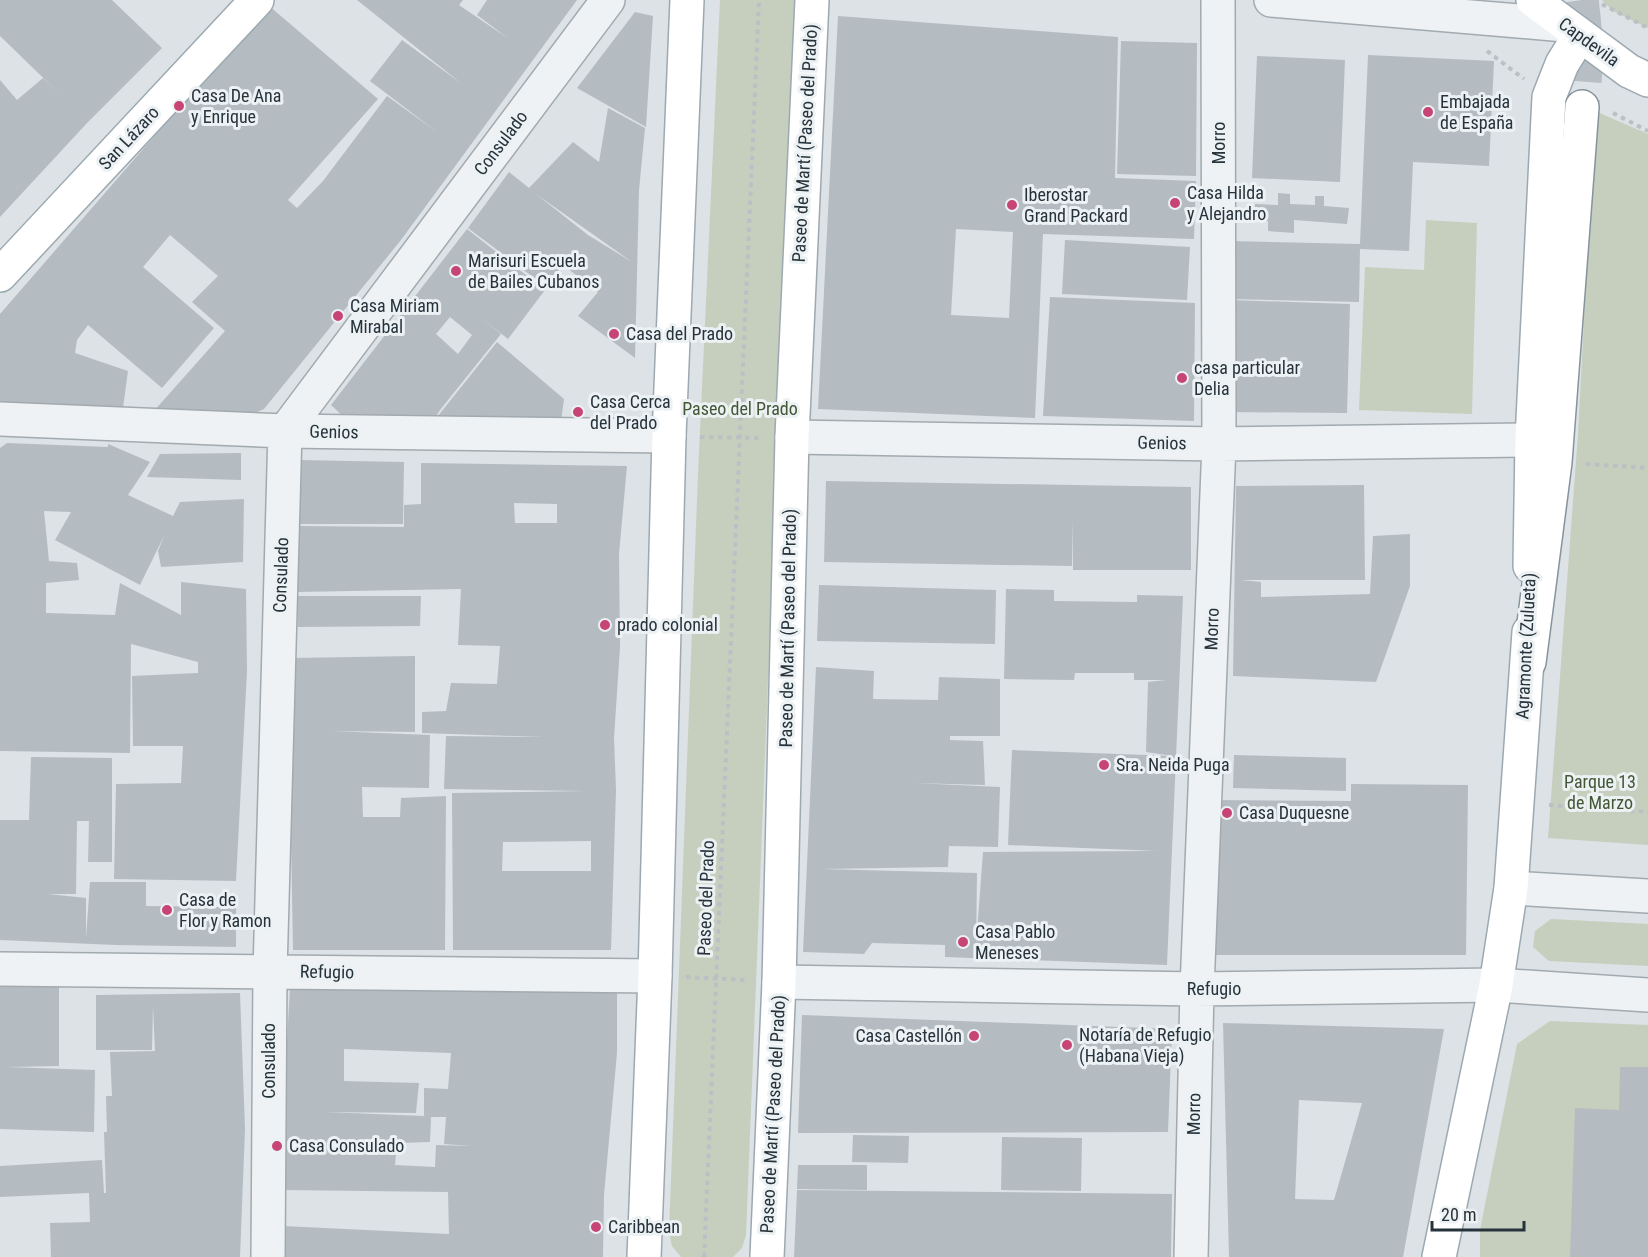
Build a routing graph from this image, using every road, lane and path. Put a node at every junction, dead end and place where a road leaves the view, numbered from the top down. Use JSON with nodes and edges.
{"nodes":[{"id":1,"x":257,"y":0,"type":"edge"},
{"id":2,"x":608,"y":0,"type":"edge"},
{"id":3,"x":687,"y":0,"type":"edge"},
{"id":4,"x":759,"y":0,"type":"edge"},
{"id":5,"x":812,"y":0,"type":"edge"},
{"id":6,"x":1218,"y":0,"type":"edge"},
{"id":7,"x":1271,"y":0,"type":"edge"},
{"id":8,"x":1533,"y":0,"type":"edge"},
{"id":9,"x":1594,"y":0,"type":"edge"},
{"id":10,"x":1430,"y":5,"type":"edge"},
{"id":11,"x":1648,"y":28,"type":"edge"},
{"id":12,"x":1573,"y":30,"type":"junction"},
{"id":13,"x":1648,"y":80,"type":"edge"},
{"id":14,"x":1582,"y":107,"type":"tunnel mouth"},
{"id":15,"x":0,"y":275,"type":"edge"},
{"id":16,"x":0,"y":419,"type":"edge"},
{"id":17,"x":285,"y":431,"type":"junction"},
{"id":18,"x":669,"y":436,"type":"junction"},
{"id":19,"x":792,"y":437,"type":"junction"},
{"id":20,"x":740,"y":438,"type":"junction"},
{"id":21,"x":1532,"y":440,"type":"junction"},
{"id":22,"x":1219,"y":444,"type":"junction"},
{"id":23,"x":1555,"y":462,"type":"junction"},
{"id":24,"x":1648,"y":468,"type":"edge"},
{"id":25,"x":1529,"y":662,"type":"junction"},
{"id":26,"x":1515,"y":802,"type":"junction"},
{"id":27,"x":1648,"y":812,"type":"edge"},
{"id":28,"x":1511,"y":888,"type":"junction"},
{"id":29,"x":1648,"y":896,"type":"edge"},
{"id":30,"x":0,"y":969,"type":"edge"},
{"id":31,"x":270,"y":972,"type":"junction"},
{"id":32,"x":655,"y":976,"type":"junction"},
{"id":33,"x":716,"y":978,"type":"junction"},
{"id":34,"x":779,"y":982,"type":"junction"},
{"id":35,"x":1496,"y":985,"type":"junction"},
{"id":36,"x":1197,"y":989,"type":"junction"},
{"id":37,"x":1648,"y":995,"type":"edge"},
{"id":38,"x":766,"y":1254,"type":"edge"},
{"id":39,"x":268,"y":1257,"type":"edge"},
{"id":40,"x":644,"y":1257,"type":"edge"},
{"id":41,"x":704,"y":1257,"type":"edge"},
{"id":42,"x":1191,"y":1257,"type":"edge"},
{"id":43,"x":1438,"y":1257,"type":"edge"}],
"edges":[{"from":1,"to":15,"type":"main road","name":"San Lázaro"},
{"from":2,"to":17,"type":"street","name":"Consulado"},
{"from":3,"to":18,"type":"main road"},
{"from":4,"to":20,"type":"path","name":"Paseo del Prado"},
{"from":5,"to":19,"type":"main road","name":"Paseo de Martí (Paseo del Prado)"},
{"from":6,"to":22,"type":"street","name":"Morro"},
{"from":7,"to":10,"type":"street"},
{"from":8,"to":12,"type":"main road","name":"Capdevila"},
{"from":9,"to":11,"type":"path"},
{"from":10,"to":12,"type":"street"},
{"from":12,"to":13,"type":"main road","name":"Capdevila"},
{"from":12,"to":21,"type":"main road","name":"Agramonte (Zulueta)"},
{"from":14,"to":23,"type":"main road"},
{"from":16,"to":17,"type":"street","name":"Genios"},
{"from":17,"to":18,"type":"street","name":"Genios"},
{"from":17,"to":31,"type":"street","name":"Consulado"},
{"from":18,"to":20,"type":"path"},
{"from":18,"to":32,"type":"main road"},
{"from":19,"to":20,"type":"path"},
{"from":19,"to":22,"type":"street","name":"Genios"},
{"from":19,"to":34,"type":"main road","name":"Paseo de Martí (Paseo del Prado)"},
{"from":20,"to":33,"type":"path","name":"Paseo del Prado"},
{"from":21,"to":22,"type":"street","name":"Genios"},
{"from":21,"to":25,"type":"main road","name":"Agramonte (Zulueta)"},
{"from":22,"to":36,"type":"street","name":"Morro"},
{"from":23,"to":24,"type":"path"},
{"from":23,"to":25,"type":"main road"},
{"from":25,"to":26,"type":"main road","name":"Agramonte (Zulueta)"},
{"from":26,"to":27,"type":"path"},
{"from":26,"to":28,"type":"main road","name":"Agramonte (Zulueta)"},
{"from":28,"to":29,"type":"street"},
{"from":28,"to":35,"type":"main road","name":"Agramonte (Zulueta)"},
{"from":30,"to":31,"type":"street","name":"Refugio"},
{"from":31,"to":32,"type":"street","name":"Refugio"},
{"from":31,"to":39,"type":"street","name":"Consulado"},
{"from":32,"to":33,"type":"path"},
{"from":32,"to":40,"type":"main road"},
{"from":33,"to":34,"type":"path"},
{"from":33,"to":41,"type":"path","name":"Paseo del Prado"},
{"from":34,"to":36,"type":"street","name":"Refugio"},
{"from":34,"to":38,"type":"main road","name":"Paseo de Martí (Paseo del Prado)"},
{"from":35,"to":36,"type":"street","name":"Refugio"},
{"from":35,"to":37,"type":"street","name":"Refugio"},
{"from":35,"to":43,"type":"main road","name":"Agramonte (Zulueta)"},
{"from":36,"to":42,"type":"street","name":"Morro"}]}
